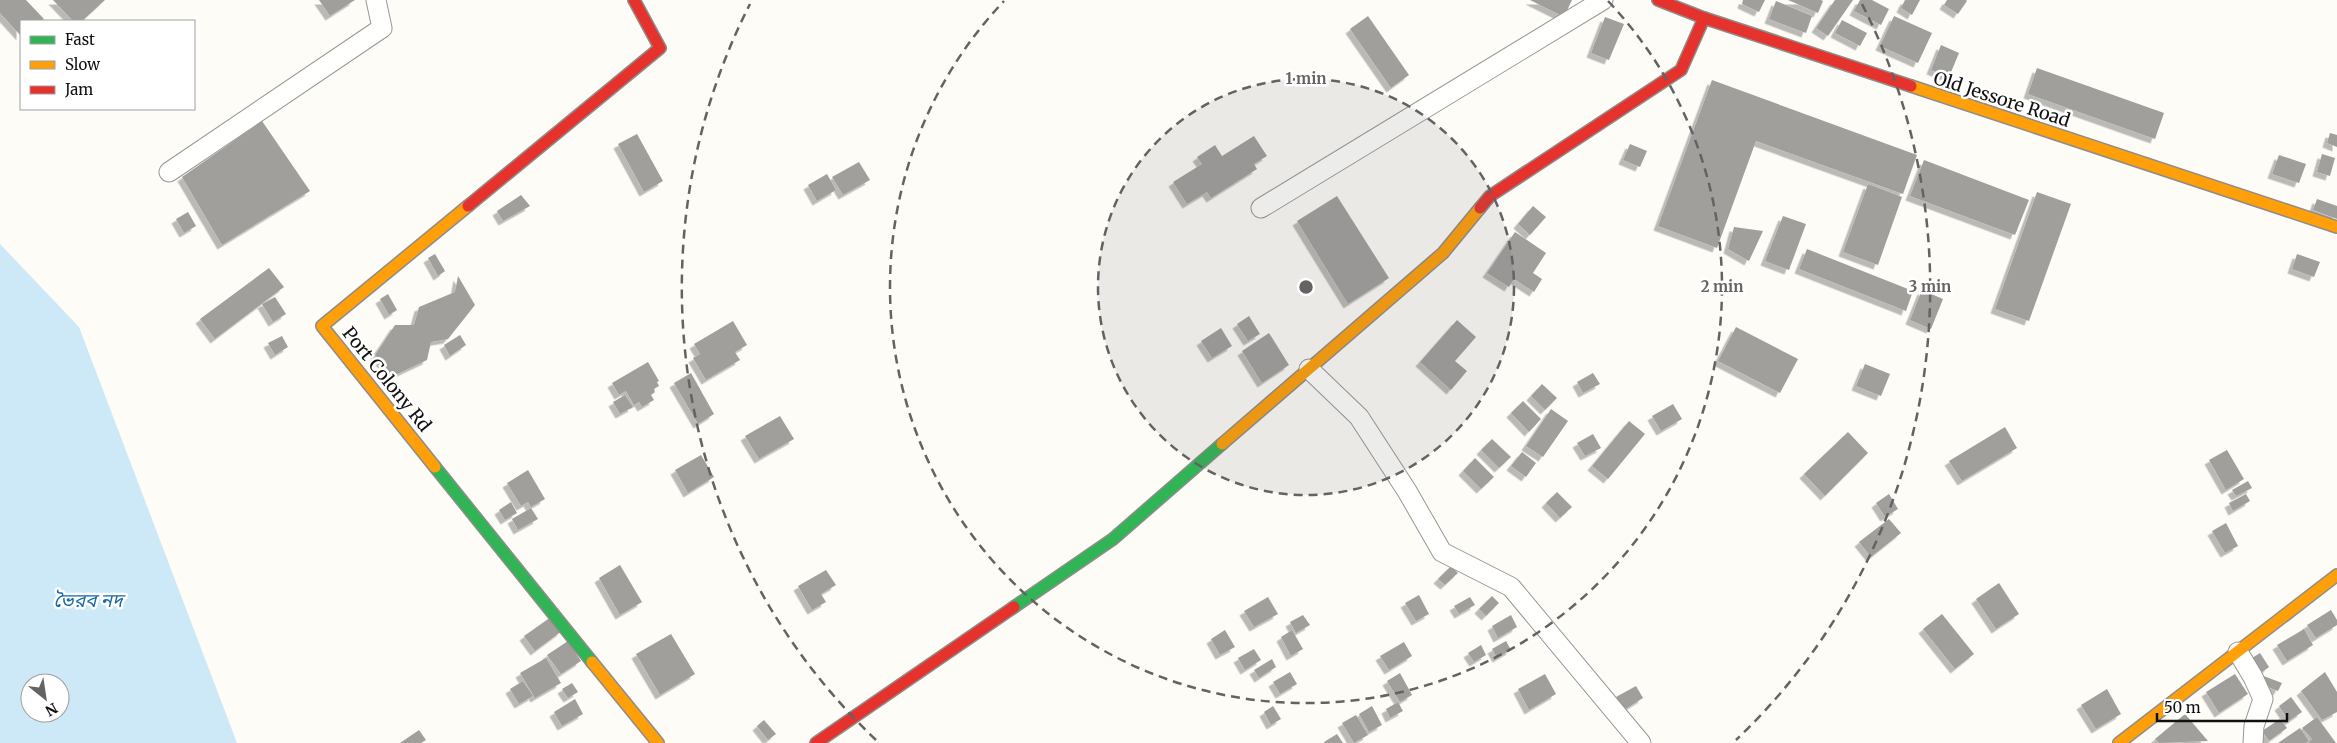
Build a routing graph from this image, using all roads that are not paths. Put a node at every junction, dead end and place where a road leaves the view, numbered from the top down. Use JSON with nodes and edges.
{"nodes":[{"id":1,"x":376,"y":0,"type":"edge"},
{"id":2,"x":634,"y":0,"type":"edge"},
{"id":3,"x":1603,"y":0,"type":"edge"},
{"id":4,"x":1658,"y":0,"type":"edge"},
{"id":5,"x":1704,"y":18,"type":"junction"},
{"id":6,"x":169,"y":172,"type":"dead end"},
{"id":7,"x":1261,"y":208,"type":"dead end"},
{"id":8,"x":2337,"y":227,"type":"edge"},
{"id":9,"x":1309,"y":370,"type":"junction"},
{"id":10,"x":2337,"y":574,"type":"edge"},
{"id":11,"x":2238,"y":652,"type":"junction"},
{"id":12,"x":658,"y":743,"type":"edge"},
{"id":13,"x":816,"y":743,"type":"edge"},
{"id":14,"x":1641,"y":743,"type":"edge"},
{"id":15,"x":2120,"y":743,"type":"edge"},
{"id":16,"x":2253,"y":743,"type":"edge"}],
"edges":[{"from":1,"to":6,"type":"street"},
{"from":2,"to":12,"type":"street","name":"Port Colony Rd"},
{"from":3,"to":7,"type":"street"},
{"from":4,"to":5,"type":"street","name":"Old Jessore Road"},
{"from":5,"to":8,"type":"street","name":"Old Jessore Road"},
{"from":5,"to":9,"type":"street"},
{"from":9,"to":13,"type":"street"},
{"from":9,"to":14,"type":"street"},
{"from":10,"to":11,"type":"street"},
{"from":11,"to":15,"type":"street"},
{"from":11,"to":16,"type":"street"}]}
